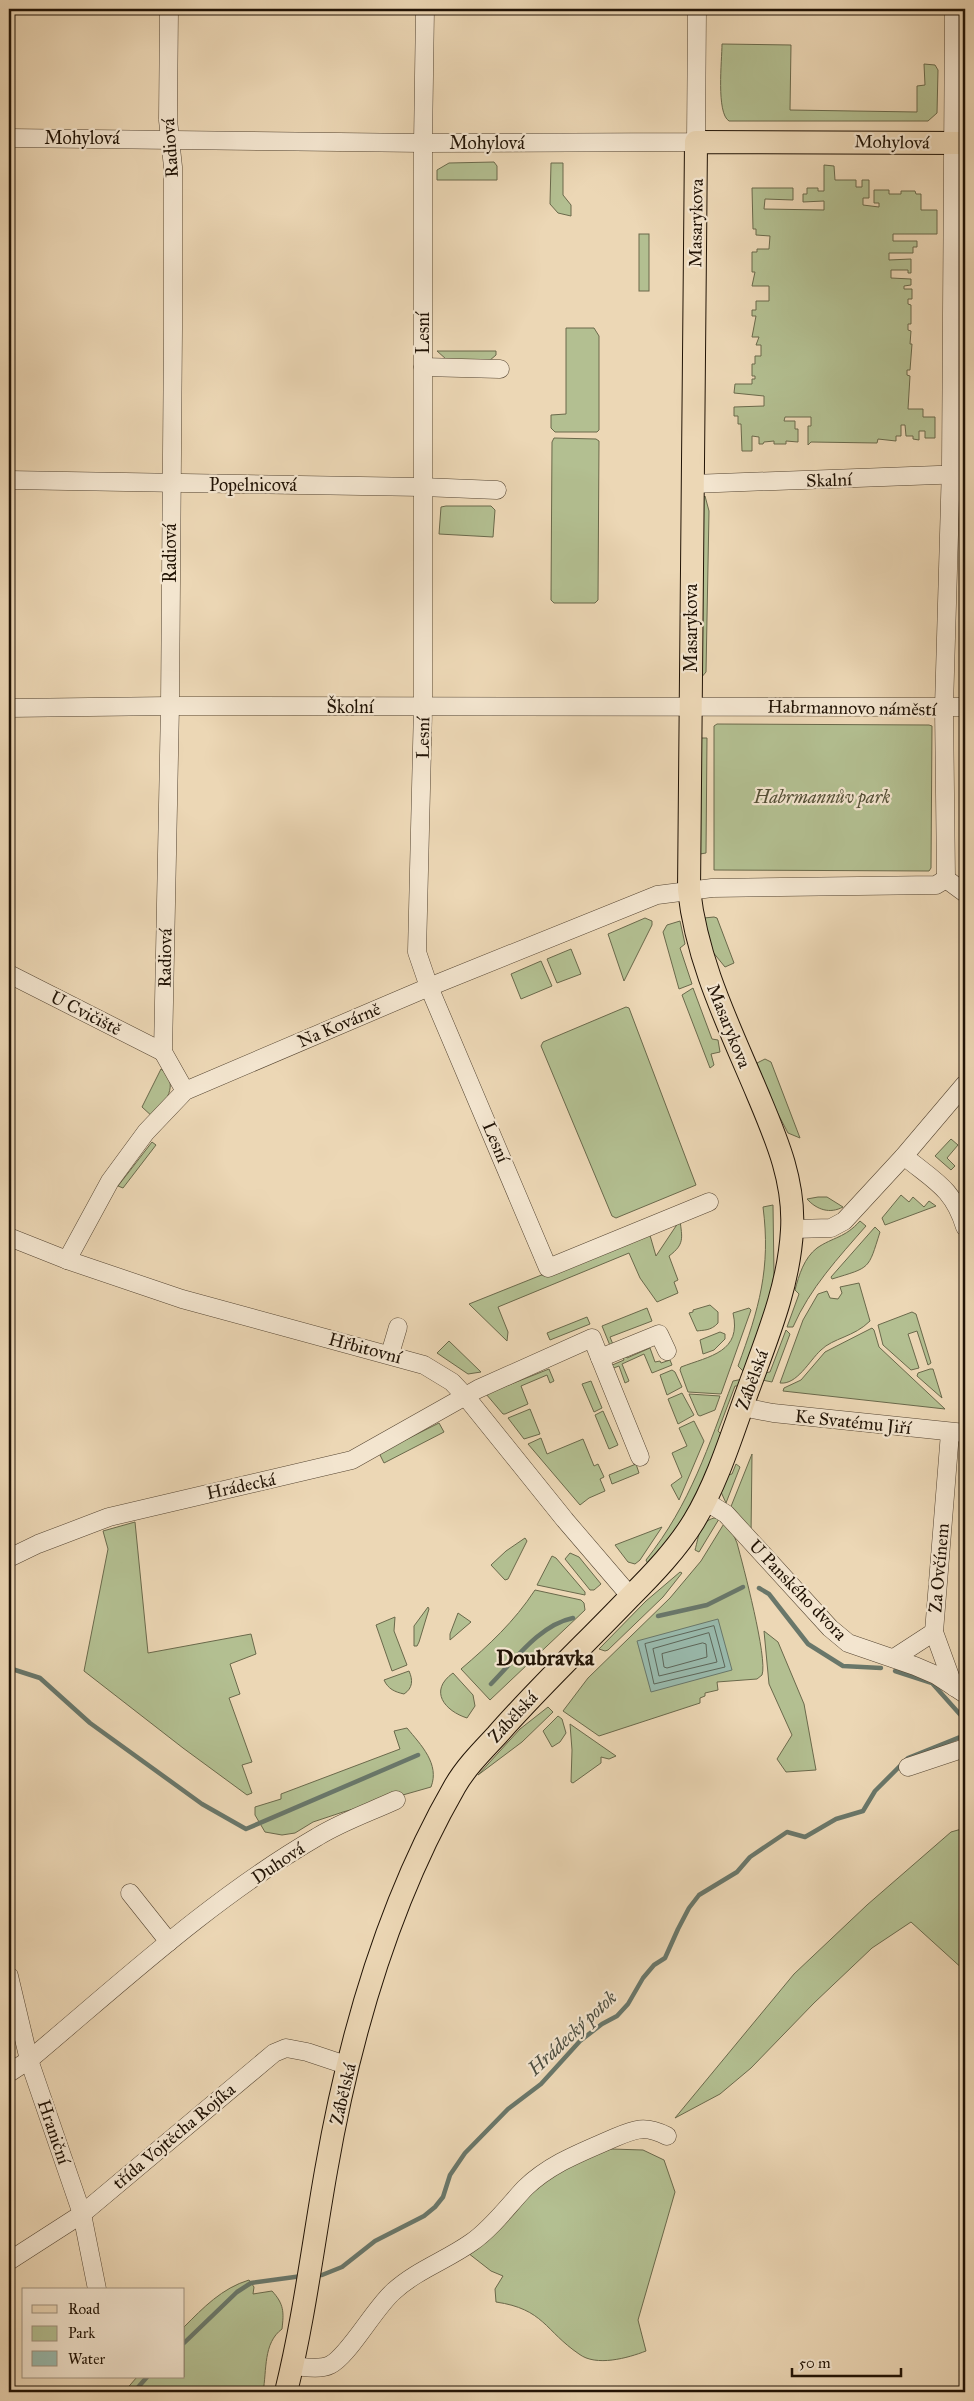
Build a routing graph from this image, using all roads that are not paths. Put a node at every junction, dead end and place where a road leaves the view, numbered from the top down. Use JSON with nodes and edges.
{"nodes":[{"id":1,"x":169,"y":9,"type":"edge"},
{"id":2,"x":425,"y":9,"type":"edge"},
{"id":3,"x":697,"y":9,"type":"edge"},
{"id":4,"x":954,"y":9,"type":"edge"},
{"id":5,"x":9,"y":138,"type":"edge"},
{"id":6,"x":171,"y":139,"type":"junction"},
{"id":7,"x":696,"y":142,"type":"junction"},
{"id":8,"x":423,"y":143,"type":"junction"},
{"id":9,"x":959,"y":143,"type":"edge"},
{"id":10,"x":423,"y":367,"type":"junction"},
{"id":11,"x":500,"y":369,"type":"dead end"},
{"id":12,"x":958,"y":475,"type":"edge"},
{"id":13,"x":9,"y":480,"type":"edge"},
{"id":14,"x":171,"y":484,"type":"junction"},
{"id":15,"x":692,"y":484,"type":"junction"},
{"id":16,"x":422,"y":486,"type":"junction"},
{"id":17,"x":497,"y":490,"type":"dead end"},
{"id":18,"x":170,"y":706,"type":"junction"},
{"id":19,"x":423,"y":707,"type":"junction"},
{"id":20,"x":944,"y":707,"type":"junction"},
{"id":21,"x":965,"y":707,"type":"edge"},
{"id":22,"x":9,"y":708,"type":"edge"},
{"id":23,"x":691,"y":708,"type":"junction"},
{"id":24,"x":946,"y":879,"type":"junction"},
{"id":25,"x":689,"y":890,"type":"junction"},
{"id":26,"x":965,"y":893,"type":"edge"},
{"id":27,"x":9,"y":974,"type":"edge"},
{"id":28,"x":430,"y":987,"type":"junction"},
{"id":29,"x":163,"y":1052,"type":"junction"},
{"id":30,"x":965,"y":1084,"type":"edge"},
{"id":31,"x":185,"y":1091,"type":"junction"},
{"id":32,"x":904,"y":1156,"type":"junction"},
{"id":33,"x":709,"y":1202,"type":"dead end"},
{"id":34,"x":965,"y":1227,"type":"edge"},
{"id":35,"x":792,"y":1229,"type":"junction"},
{"id":36,"x":9,"y":1237,"type":"edge"},
{"id":37,"x":67,"y":1260,"type":"junction"},
{"id":38,"x":398,"y":1327,"type":"dead end"},
{"id":39,"x":668,"y":1351,"type":"dead end"},
{"id":40,"x":390,"y":1354,"type":"junction"},
{"id":41,"x":600,"y":1358,"type":"junction"},
{"id":42,"x":472,"y":1393,"type":"junction"},
{"id":43,"x":742,"y":1407,"type":"junction"},
{"id":44,"x":958,"y":1433,"type":"edge"},
{"id":45,"x":640,"y":1458,"type":"dead end"},
{"id":46,"x":705,"y":1501,"type":"junction"},
{"id":47,"x":9,"y":1558,"type":"edge"},
{"id":48,"x":631,"y":1597,"type":"junction"},
{"id":49,"x":934,"y":1632,"type":"junction"},
{"id":50,"x":894,"y":1658,"type":"junction"},
{"id":51,"x":960,"y":1691,"type":"edge"},
{"id":52,"x":965,"y":1748,"type":"edge"},
{"id":53,"x":908,"y":1767,"type":"dead end"},
{"id":54,"x":396,"y":1800,"type":"dead end"},
{"id":55,"x":130,"y":1893,"type":"dead end"},
{"id":56,"x":169,"y":1942,"type":"junction"},
{"id":57,"x":9,"y":1976,"type":"edge"},
{"id":58,"x":30,"y":2060,"type":"junction"},
{"id":59,"x":348,"y":2066,"type":"junction"},
{"id":60,"x":9,"y":2073,"type":"edge"},
{"id":61,"x":667,"y":2136,"type":"dead end"},
{"id":62,"x":82,"y":2214,"type":"junction"},
{"id":63,"x":9,"y":2261,"type":"edge"},
{"id":64,"x":97,"y":2288,"type":"edge"},
{"id":65,"x":292,"y":2366,"type":"junction"},
{"id":66,"x":286,"y":2392,"type":"edge"}],
"edges":[{"from":1,"to":6,"type":"street","name":"Radiová"},
{"from":2,"to":8,"type":"street","name":"Lesní"},
{"from":3,"to":7,"type":"street","name":"Masarykova"},
{"from":4,"to":9,"type":"street"},
{"from":5,"to":6,"type":"street","name":"Mohylová"},
{"from":6,"to":8,"type":"street","name":"Mohylová"},
{"from":6,"to":14,"type":"street","name":"Radiová"},
{"from":7,"to":8,"type":"street","name":"Mohylová"},
{"from":7,"to":9,"type":"main road","name":"Mohylová"},
{"from":7,"to":15,"type":"main road","name":"Masarykova"},
{"from":8,"to":10,"type":"street","name":"Lesní"},
{"from":9,"to":12,"type":"street"},
{"from":10,"to":11,"type":"street"},
{"from":10,"to":16,"type":"street","name":"Lesní"},
{"from":12,"to":15,"type":"street","name":"Skalní"},
{"from":12,"to":20,"type":"street"},
{"from":13,"to":14,"type":"street","name":"Popelnicová"},
{"from":14,"to":16,"type":"street","name":"Popelnicová"},
{"from":14,"to":18,"type":"street","name":"Radiová"},
{"from":15,"to":23,"type":"main road","name":"Masarykova"},
{"from":16,"to":17,"type":"street","name":"Popelnicová"},
{"from":16,"to":19,"type":"street","name":"Lesní"},
{"from":18,"to":19,"type":"street","name":"Školní"},
{"from":18,"to":22,"type":"street","name":"Školní"},
{"from":18,"to":29,"type":"street","name":"Radiová"},
{"from":19,"to":23,"type":"street","name":"Školní"},
{"from":19,"to":28,"type":"street","name":"Lesní"},
{"from":20,"to":21,"type":"street"},
{"from":20,"to":23,"type":"street","name":"Habrmannovo náměstí"},
{"from":20,"to":24,"type":"street","name":"Habrmannovo náměstí"},
{"from":23,"to":25,"type":"main road","name":"Masarykova"},
{"from":24,"to":25,"type":"street"},
{"from":24,"to":26,"type":"street"},
{"from":25,"to":28,"type":"street","name":"Na Kovárně"},
{"from":25,"to":35,"type":"main road","name":"Masarykova"},
{"from":27,"to":29,"type":"street","name":"U Cvičiště"},
{"from":28,"to":31,"type":"street","name":"Na Kovárně"},
{"from":28,"to":33,"type":"street","name":"Lesní"},
{"from":29,"to":31,"type":"street"},
{"from":30,"to":32,"type":"street"},
{"from":31,"to":37,"type":"street","name":"Na Kovárně"},
{"from":32,"to":34,"type":"street"},
{"from":32,"to":35,"type":"street"},
{"from":35,"to":43,"type":"main road","name":"Zábělská"},
{"from":36,"to":37,"type":"street","name":"Hřbitovní"},
{"from":37,"to":40,"type":"street","name":"Hřbitovní"},
{"from":38,"to":40,"type":"street"},
{"from":39,"to":41,"type":"street"},
{"from":40,"to":42,"type":"street","name":"Hřbitovní"},
{"from":41,"to":42,"type":"street","name":"Hrádecká"},
{"from":41,"to":45,"type":"street","name":"Hrádecká"},
{"from":42,"to":47,"type":"street","name":"Hrádecká"},
{"from":42,"to":48,"type":"street","name":"Hřbitovní"},
{"from":43,"to":44,"type":"street","name":"Ke Svatému Jiří"},
{"from":43,"to":46,"type":"main road","name":"Zábělská"},
{"from":44,"to":49,"type":"street","name":"Za Ovčínem"},
{"from":46,"to":48,"type":"main road","name":"Zábělská"},
{"from":46,"to":50,"type":"street","name":"U Panského dvora"},
{"from":48,"to":59,"type":"main road","name":"Zábělská"},
{"from":49,"to":50,"type":"street"},
{"from":49,"to":51,"type":"street","name":"Za Ovčínem"},
{"from":50,"to":51,"type":"street","name":"U Panského dvora"},
{"from":52,"to":53,"type":"street"},
{"from":54,"to":56,"type":"street","name":"Duhová"},
{"from":55,"to":56,"type":"street"},
{"from":56,"to":58,"type":"street","name":"Duhová"},
{"from":57,"to":58,"type":"street","name":"Hraniční"},
{"from":58,"to":60,"type":"street","name":"Duhová"},
{"from":58,"to":62,"type":"street","name":"Hraniční"},
{"from":59,"to":62,"type":"street","name":"třída Vojtěcha Rojíka"},
{"from":59,"to":65,"type":"main road","name":"Zábělská"},
{"from":61,"to":65,"type":"street"},
{"from":62,"to":63,"type":"street","name":"třída Vojtěcha Rojíka"},
{"from":62,"to":64,"type":"street","name":"Hraniční"},
{"from":65,"to":66,"type":"main road","name":"Zábělská"}]}
